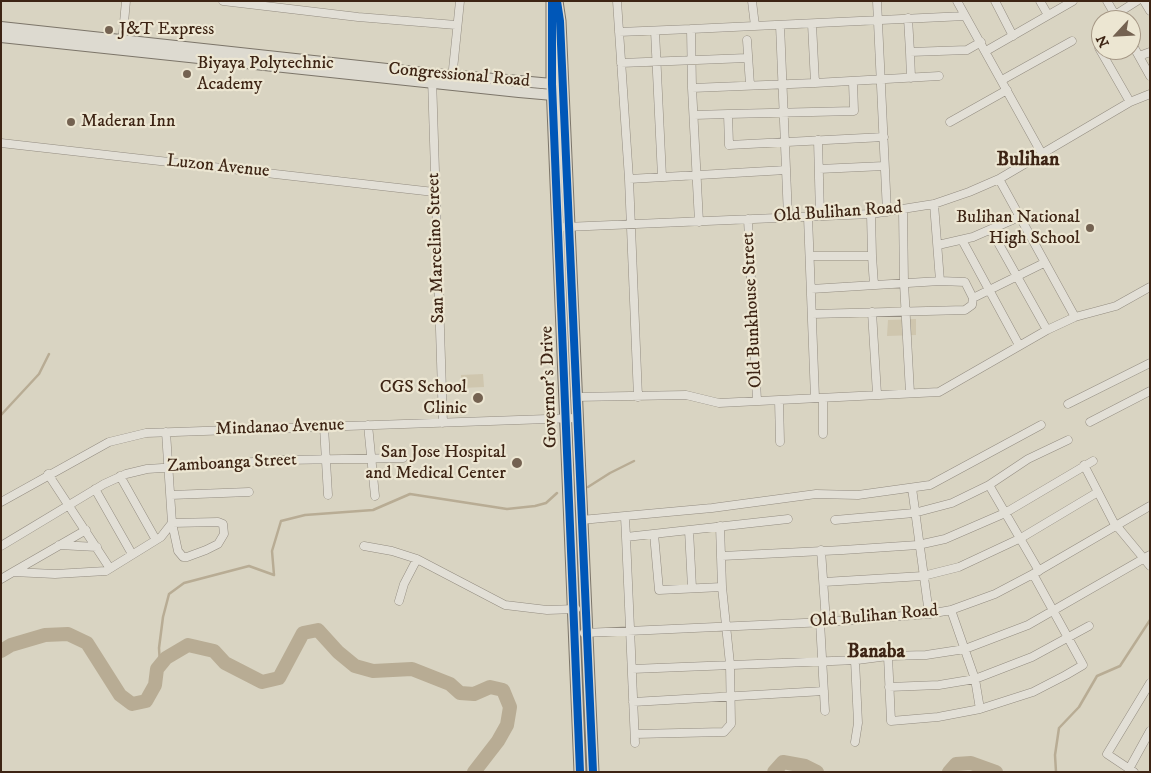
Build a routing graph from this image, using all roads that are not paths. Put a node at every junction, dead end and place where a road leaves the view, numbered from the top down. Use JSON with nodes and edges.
{"nodes":[{"id":1,"x":126,"y":1,"type":"edge"},
{"id":2,"x":223,"y":1,"type":"edge"},
{"id":3,"x":460,"y":1,"type":"edge"},
{"id":4,"x":552,"y":1,"type":"edge"},
{"id":5,"x":557,"y":1,"type":"edge"},
{"id":6,"x":618,"y":1,"type":"edge"},
{"id":7,"x":752,"y":1,"type":"edge"},
{"id":8,"x":877,"y":1,"type":"edge"},
{"id":9,"x":995,"y":1,"type":"edge"},
{"id":10,"x":1040,"y":1,"type":"edge"},
{"id":11,"x":1137,"y":1,"type":"edge"},
{"id":12,"x":1144,"y":1,"type":"edge"},
{"id":13,"x":959,"y":2,"type":"edge"},
{"id":14,"x":1071,"y":2,"type":"edge"},
{"id":15,"x":1125,"y":10,"type":"edge"},
{"id":16,"x":1150,"y":11,"type":"edge"},
{"id":17,"x":1048,"y":15,"type":"junction"},
{"id":18,"x":965,"y":16,"type":"junction"},
{"id":19,"x":908,"y":18,"type":"junction"},
{"id":20,"x":878,"y":20,"type":"junction"},
{"id":21,"x":812,"y":24,"type":"junction"},
{"id":22,"x":456,"y":25,"type":"junction"},
{"id":23,"x":780,"y":25,"type":"junction"},
{"id":24,"x":755,"y":26,"type":"junction"},
{"id":25,"x":1,"y":27,"type":"edge"},
{"id":26,"x":691,"y":29,"type":"junction"},
{"id":27,"x":655,"y":31,"type":"junction"},
{"id":28,"x":619,"y":32,"type":"junction"},
{"id":29,"x":1013,"y":36,"type":"junction"},
{"id":30,"x":1,"y":38,"type":"edge"},
{"id":31,"x":747,"y":40,"type":"dead end"},
{"id":32,"x":1072,"y":41,"type":"dead end"},
{"id":33,"x":980,"y":42,"type":"junction"},
{"id":34,"x":122,"y":45,"type":"junction"},
{"id":35,"x":986,"y":51,"type":"junction"},
{"id":36,"x":910,"y":52,"type":"junction"},
{"id":37,"x":747,"y":58,"type":"junction"},
{"id":38,"x":1106,"y":60,"type":"edge"},
{"id":39,"x":1141,"y":60,"type":"edge"},
{"id":40,"x":656,"y":61,"type":"junction"},
{"id":41,"x":691,"y":62,"type":"junction"},
{"id":42,"x":621,"y":63,"type":"junction"},
{"id":43,"x":939,"y":76,"type":"dead end"},
{"id":44,"x":1150,"y":76,"type":"edge"},
{"id":45,"x":911,"y":78,"type":"junction"},
{"id":46,"x":432,"y":79,"type":"junction"},
{"id":47,"x":881,"y":79,"type":"junction"},
{"id":48,"x":452,"y":80,"type":"junction"},
{"id":49,"x":1002,"y":80,"type":"junction"},
{"id":50,"x":853,"y":82,"type":"junction"},
{"id":51,"x":815,"y":83,"type":"junction"},
{"id":52,"x":750,"y":85,"type":"junction"},
{"id":53,"x":782,"y":85,"type":"junction"},
{"id":54,"x":692,"y":88,"type":"junction"},
{"id":55,"x":556,"y":90,"type":"junction"},
{"id":56,"x":1007,"y":90,"type":"junction"},
{"id":57,"x":1150,"y":94,"type":"edge"},
{"id":58,"x":1130,"y":102,"type":"junction"},
{"id":59,"x":784,"y":113,"type":"junction"},
{"id":60,"x":728,"y":114,"type":"junction"},
{"id":61,"x":694,"y":115,"type":"junction"},
{"id":62,"x":950,"y":122,"type":"dead end"},
{"id":63,"x":884,"y":138,"type":"junction"},
{"id":64,"x":818,"y":140,"type":"junction"},
{"id":65,"x":786,"y":142,"type":"junction"},
{"id":66,"x":1,"y":143,"type":"edge"},
{"id":67,"x":1042,"y":154,"type":"junction"},
{"id":68,"x":884,"y":166,"type":"junction"},
{"id":69,"x":819,"y":169,"type":"junction"},
{"id":70,"x":786,"y":170,"type":"junction"},
{"id":71,"x":697,"y":174,"type":"junction"},
{"id":72,"x":662,"y":177,"type":"junction"},
{"id":73,"x":629,"y":178,"type":"junction"},
{"id":74,"x":999,"y":179,"type":"junction"},
{"id":75,"x":434,"y":192,"type":"junction"},
{"id":76,"x":934,"y":204,"type":"junction"},
{"id":77,"x":903,"y":210,"type":"junction"},
{"id":78,"x":887,"y":212,"type":"junction"},
{"id":79,"x":872,"y":214,"type":"junction"},
{"id":80,"x":820,"y":216,"type":"junction"},
{"id":81,"x":788,"y":217,"type":"junction"},
{"id":82,"x":808,"y":217,"type":"junction"},
{"id":83,"x":1019,"y":217,"type":"junction"},
{"id":84,"x":748,"y":219,"type":"junction"},
{"id":85,"x":699,"y":222,"type":"junction"},
{"id":86,"x":631,"y":226,"type":"junction"},
{"id":87,"x":563,"y":228,"type":"junction"},
{"id":88,"x":991,"y":230,"type":"junction"},
{"id":89,"x":962,"y":240,"type":"junction"},
{"id":90,"x":938,"y":245,"type":"junction"},
{"id":91,"x":810,"y":256,"type":"junction"},
{"id":92,"x":872,"y":256,"type":"junction"},
{"id":93,"x":1044,"y":263,"type":"junction"},
{"id":94,"x":1017,"y":277,"type":"junction"},
{"id":95,"x":940,"y":281,"type":"junction"},
{"id":96,"x":904,"y":283,"type":"junction"},
{"id":97,"x":874,"y":285,"type":"junction"},
{"id":98,"x":1150,"y":287,"type":"edge"},
{"id":99,"x":811,"y":289,"type":"junction"},
{"id":100,"x":989,"y":290,"type":"junction"},
{"id":101,"x":973,"y":298,"type":"junction"},
{"id":102,"x":872,"y":312,"type":"junction"},
{"id":103,"x":905,"y":312,"type":"junction"},
{"id":104,"x":812,"y":314,"type":"junction"},
{"id":105,"x":1074,"y":317,"type":"junction"},
{"id":106,"x":1046,"y":330,"type":"junction"},
{"id":107,"x":1019,"y":346,"type":"junction"},
{"id":108,"x":1150,"y":363,"type":"edge"},
{"id":109,"x":1150,"y":391,"type":"edge"},
{"id":110,"x":910,"y":393,"type":"junction"},
{"id":111,"x":877,"y":394,"type":"junction"},
{"id":112,"x":575,"y":397,"type":"junction"},
{"id":113,"x":638,"y":397,"type":"junction"},
{"id":114,"x":819,"y":398,"type":"junction"},
{"id":115,"x":779,"y":400,"type":"junction"},
{"id":116,"x":757,"y":401,"type":"junction"},
{"id":117,"x":1068,"y":404,"type":"dead end"},
{"id":118,"x":571,"y":419,"type":"junction"},
{"id":119,"x":1090,"y":422,"type":"dead end"},
{"id":120,"x":443,"y":423,"type":"junction"},
{"id":121,"x":1041,"y":425,"type":"dead end"},
{"id":122,"x":368,"y":426,"type":"junction"},
{"id":123,"x":324,"y":427,"type":"junction"},
{"id":124,"x":166,"y":432,"type":"junction"},
{"id":125,"x":823,"y":434,"type":"dead end"},
{"id":126,"x":1068,"y":440,"type":"dead end"},
{"id":127,"x":780,"y":442,"type":"dead end"},
{"id":128,"x":372,"y":458,"type":"junction"},
{"id":129,"x":403,"y":458,"type":"dead end"},
{"id":130,"x":326,"y":460,"type":"junction"},
{"id":131,"x":1093,"y":461,"type":"dead end"},
{"id":132,"x":1084,"y":465,"type":"junction"},
{"id":133,"x":169,"y":468,"type":"junction"},
{"id":134,"x":48,"y":474,"type":"junction"},
{"id":135,"x":120,"y":476,"type":"junction"},
{"id":136,"x":989,"y":485,"type":"junction"},
{"id":137,"x":95,"y":488,"type":"junction"},
{"id":138,"x":912,"y":488,"type":"junction"},
{"id":139,"x":250,"y":492,"type":"dead end"},
{"id":140,"x":1098,"y":492,"type":"junction"},
{"id":141,"x":171,"y":495,"type":"junction"},
{"id":142,"x":328,"y":495,"type":"dead end"},
{"id":143,"x":375,"y":496,"type":"dead end"},
{"id":144,"x":1,"y":502,"type":"edge"},
{"id":145,"x":69,"y":504,"type":"junction"},
{"id":146,"x":1150,"y":506,"type":"edge"},
{"id":147,"x":914,"y":513,"type":"junction"},
{"id":148,"x":1006,"y":513,"type":"junction"},
{"id":149,"x":625,"y":517,"type":"junction"},
{"id":150,"x":788,"y":519,"type":"dead end"},
{"id":151,"x":580,"y":520,"type":"junction"},
{"id":152,"x":835,"y":520,"type":"dead end"},
{"id":153,"x":172,"y":524,"type":"junction"},
{"id":154,"x":1116,"y":525,"type":"junction"},
{"id":155,"x":720,"y":526,"type":"junction"},
{"id":156,"x":86,"y":530,"type":"junction"},
{"id":157,"x":689,"y":530,"type":"junction"},
{"id":158,"x":654,"y":534,"type":"junction"},
{"id":159,"x":626,"y":537,"type":"junction"},
{"id":160,"x":1021,"y":538,"type":"junction"},
{"id":161,"x":156,"y":540,"type":"junction"},
{"id":162,"x":59,"y":545,"type":"junction"},
{"id":163,"x":918,"y":545,"type":"junction"},
{"id":164,"x":1,"y":546,"type":"edge"},
{"id":165,"x":364,"y":546,"type":"dead end"},
{"id":166,"x":97,"y":547,"type":"junction"},
{"id":167,"x":821,"y":550,"type":"junction"},
{"id":168,"x":132,"y":554,"type":"junction"},
{"id":169,"x":722,"y":556,"type":"junction"},
{"id":170,"x":1146,"y":556,"type":"edge"},
{"id":171,"x":417,"y":559,"type":"junction"},
{"id":172,"x":1150,"y":566,"type":"edge"},
{"id":173,"x":109,"y":567,"type":"junction"},
{"id":174,"x":13,"y":572,"type":"junction"},
{"id":175,"x":1036,"y":573,"type":"junction"},
{"id":176,"x":923,"y":576,"type":"junction"},
{"id":177,"x":1,"y":579,"type":"edge"},
{"id":178,"x":824,"y":582,"type":"junction"},
{"id":179,"x":722,"y":586,"type":"junction"},
{"id":180,"x":692,"y":588,"type":"junction"},
{"id":181,"x":399,"y":601,"type":"dead end"},
{"id":182,"x":572,"y":609,"type":"junction"},
{"id":183,"x":584,"y":609,"type":"junction"},
{"id":184,"x":951,"y":610,"type":"junction"},
{"id":185,"x":1053,"y":610,"type":"junction"},
{"id":186,"x":928,"y":614,"type":"junction"},
{"id":187,"x":823,"y":622,"type":"junction"},
{"id":188,"x":727,"y":626,"type":"junction"},
{"id":189,"x":1089,"y":626,"type":"dead end"},
{"id":190,"x":630,"y":632,"type":"junction"},
{"id":191,"x":585,"y":633,"type":"junction"},
{"id":192,"x":573,"y":634,"type":"junction"},
{"id":193,"x":1068,"y":638,"type":"junction"},
{"id":194,"x":965,"y":649,"type":"junction"},
{"id":195,"x":888,"y":656,"type":"junction"},
{"id":196,"x":855,"y":660,"type":"junction"},
{"id":197,"x":822,"y":662,"type":"junction"},
{"id":198,"x":730,"y":664,"type":"junction"},
{"id":199,"x":632,"y":669,"type":"junction"},
{"id":200,"x":975,"y":679,"type":"junction"},
{"id":201,"x":1150,"y":683,"type":"edge"},
{"id":202,"x":889,"y":687,"type":"junction"},
{"id":203,"x":824,"y":691,"type":"junction"},
{"id":204,"x":730,"y":697,"type":"junction"},
{"id":205,"x":633,"y":702,"type":"junction"},
{"id":206,"x":980,"y":709,"type":"junction"},
{"id":207,"x":825,"y":711,"type":"dead end"},
{"id":208,"x":1150,"y":731,"type":"edge"},
{"id":209,"x":855,"y":742,"type":"dead end"},
{"id":210,"x":1131,"y":770,"type":"edge"},
{"id":211,"x":580,"y":772,"type":"edge"},
{"id":212,"x":593,"y":772,"type":"edge"}],
"edges":[{"from":1,"to":34,"type":"street"},
{"from":2,"to":22,"type":"street"},
{"from":3,"to":22,"type":"street"},
{"from":4,"to":55,"type":"highway","name":"Governor's Drive"},
{"from":5,"to":55,"type":"highway","name":"Governor's Drive"},
{"from":6,"to":28,"type":"street"},
{"from":7,"to":24,"type":"street"},
{"from":8,"to":20,"type":"street"},
{"from":9,"to":29,"type":"street"},
{"from":10,"to":17,"type":"street"},
{"from":11,"to":15,"type":"street"},
{"from":12,"to":16,"type":"street"},
{"from":13,"to":18,"type":"street"},
{"from":14,"to":17,"type":"street"},
{"from":17,"to":29,"type":"street"},
{"from":18,"to":19,"type":"street"},
{"from":18,"to":33,"type":"street"},
{"from":19,"to":20,"type":"street"},
{"from":19,"to":36,"type":"street"},
{"from":20,"to":21,"type":"street"},
{"from":20,"to":47,"type":"street"},
{"from":21,"to":23,"type":"street"},
{"from":21,"to":51,"type":"street"},
{"from":22,"to":48,"type":"street"},
{"from":23,"to":24,"type":"street"},
{"from":23,"to":53,"type":"street"},
{"from":24,"to":26,"type":"street"},
{"from":25,"to":34,"type":"main road","name":"Congressional Road"},
{"from":26,"to":27,"type":"street"},
{"from":26,"to":41,"type":"street"},
{"from":27,"to":28,"type":"street"},
{"from":27,"to":40,"type":"street"},
{"from":28,"to":42,"type":"street"},
{"from":29,"to":35,"type":"street"},
{"from":30,"to":34,"type":"main road","name":"Congressional Road"},
{"from":31,"to":37,"type":"street"},
{"from":32,"to":49,"type":"street"},
{"from":33,"to":35,"type":"street"},
{"from":33,"to":36,"type":"street"},
{"from":34,"to":46,"type":"main road","name":"Congressional Road"},
{"from":35,"to":49,"type":"street"},
{"from":36,"to":45,"type":"street"},
{"from":37,"to":41,"type":"street"},
{"from":37,"to":52,"type":"street"},
{"from":38,"to":58,"type":"street"},
{"from":39,"to":44,"type":"street"},
{"from":40,"to":41,"type":"street"},
{"from":40,"to":42,"type":"street"},
{"from":40,"to":72,"type":"street"},
{"from":41,"to":54,"type":"street"},
{"from":42,"to":73,"type":"street"},
{"from":43,"to":45,"type":"street"},
{"from":45,"to":47,"type":"street"},
{"from":46,"to":48,"type":"main road","name":"Congressional Road"},
{"from":46,"to":75,"type":"street","name":"San Marcelino Street"},
{"from":47,"to":50,"type":"street"},
{"from":47,"to":63,"type":"street"},
{"from":48,"to":55,"type":"main road","name":"Congressional Road"},
{"from":49,"to":56,"type":"street"},
{"from":50,"to":51,"type":"street"},
{"from":50,"to":59,"type":"street"},
{"from":51,"to":53,"type":"street"},
{"from":52,"to":53,"type":"street"},
{"from":52,"to":54,"type":"street"},
{"from":53,"to":59,"type":"street"},
{"from":54,"to":61,"type":"street"},
{"from":55,"to":87,"type":"highway","name":"Governor's Drive"},
{"from":56,"to":62,"type":"street"},
{"from":56,"to":67,"type":"street"},
{"from":57,"to":58,"type":"street","name":"Old Bulihan Road"},
{"from":58,"to":67,"type":"street","name":"Old Bulihan Road"},
{"from":59,"to":60,"type":"street"},
{"from":59,"to":65,"type":"street"},
{"from":60,"to":61,"type":"street"},
{"from":60,"to":65,"type":"street"},
{"from":61,"to":71,"type":"street"},
{"from":63,"to":64,"type":"street"},
{"from":63,"to":68,"type":"street"},
{"from":64,"to":65,"type":"street"},
{"from":64,"to":69,"type":"street"},
{"from":65,"to":70,"type":"street"},
{"from":66,"to":75,"type":"street","name":"Luzon Avenue"},
{"from":67,"to":74,"type":"street","name":"Old Bulihan Road"},
{"from":68,"to":69,"type":"street"},
{"from":68,"to":78,"type":"street"},
{"from":69,"to":80,"type":"street"},
{"from":70,"to":71,"type":"street"},
{"from":70,"to":81,"type":"street"},
{"from":71,"to":72,"type":"street"},
{"from":71,"to":85,"type":"street"},
{"from":72,"to":73,"type":"street"},
{"from":73,"to":86,"type":"street"},
{"from":74,"to":76,"type":"street","name":"Old Bulihan Road"},
{"from":74,"to":83,"type":"street"},
{"from":75,"to":120,"type":"street","name":"San Marcelino Street"},
{"from":76,"to":77,"type":"street","name":"Old Bulihan Road"},
{"from":76,"to":90,"type":"street"},
{"from":77,"to":78,"type":"street","name":"Old Bulihan Road"},
{"from":77,"to":96,"type":"street"},
{"from":78,"to":79,"type":"street","name":"Old Bulihan Road"},
{"from":79,"to":80,"type":"street","name":"Old Bulihan Road"},
{"from":79,"to":92,"type":"street"},
{"from":80,"to":82,"type":"street","name":"Old Bulihan Road"},
{"from":81,"to":82,"type":"street","name":"Old Bulihan Road"},
{"from":81,"to":84,"type":"street","name":"Old Bulihan Road"},
{"from":82,"to":91,"type":"street"},
{"from":83,"to":88,"type":"street"},
{"from":83,"to":93,"type":"street"},
{"from":84,"to":85,"type":"street","name":"Old Bulihan Road"},
{"from":84,"to":116,"type":"street","name":"Old Bunkhouse Street"},
{"from":85,"to":86,"type":"street","name":"Old Bulihan Road"},
{"from":86,"to":87,"type":"street","name":"Old Bulihan Road"},
{"from":86,"to":113,"type":"street"},
{"from":87,"to":112,"type":"highway","name":"Governor's Drive"},
{"from":87,"to":118,"type":"highway","name":"Governor's Drive"},
{"from":88,"to":89,"type":"street"},
{"from":88,"to":94,"type":"street"},
{"from":89,"to":90,"type":"street"},
{"from":89,"to":100,"type":"street"},
{"from":90,"to":95,"type":"street"},
{"from":91,"to":92,"type":"street"},
{"from":91,"to":99,"type":"street"},
{"from":92,"to":97,"type":"street"},
{"from":93,"to":94,"type":"street"},
{"from":93,"to":105,"type":"street"},
{"from":94,"to":100,"type":"street"},
{"from":94,"to":106,"type":"street"},
{"from":95,"to":96,"type":"street"},
{"from":95,"to":101,"type":"street"},
{"from":96,"to":97,"type":"street"},
{"from":96,"to":103,"type":"street"},
{"from":97,"to":99,"type":"street"},
{"from":98,"to":105,"type":"street"},
{"from":99,"to":104,"type":"street"},
{"from":100,"to":101,"type":"street"},
{"from":100,"to":107,"type":"street"},
{"from":101,"to":103,"type":"street"},
{"from":102,"to":103,"type":"street"},
{"from":102,"to":104,"type":"street"},
{"from":102,"to":111,"type":"street"},
{"from":103,"to":110,"type":"street"},
{"from":104,"to":114,"type":"street"},
{"from":105,"to":106,"type":"street"},
{"from":106,"to":107,"type":"street"},
{"from":107,"to":110,"type":"street"},
{"from":108,"to":117,"type":"street"},
{"from":109,"to":119,"type":"street"},
{"from":110,"to":111,"type":"street"},
{"from":111,"to":114,"type":"street"},
{"from":112,"to":113,"type":"street"},
{"from":112,"to":118,"type":"highway","name":"Governor's Drive"},
{"from":113,"to":116,"type":"street"},
{"from":114,"to":115,"type":"street"},
{"from":114,"to":125,"type":"street"},
{"from":115,"to":116,"type":"street"},
{"from":115,"to":127,"type":"street"},
{"from":118,"to":120,"type":"street","name":"Mindanao Avenue"},
{"from":118,"to":151,"type":"highway","name":"Governor's Drive"},
{"from":118,"to":182,"type":"highway","name":"Governor's Drive"},
{"from":120,"to":122,"type":"street","name":"Mindanao Avenue"},
{"from":121,"to":138,"type":"street"},
{"from":122,"to":123,"type":"street","name":"Mindanao Avenue"},
{"from":122,"to":128,"type":"street"},
{"from":123,"to":124,"type":"street","name":"Mindanao Avenue"},
{"from":123,"to":130,"type":"street"},
{"from":124,"to":133,"type":"street"},
{"from":124,"to":134,"type":"street","name":"Mindanao Avenue"},
{"from":126,"to":136,"type":"street"},
{"from":128,"to":129,"type":"street","name":"Zamboanga Street"},
{"from":128,"to":130,"type":"street","name":"Zamboanga Street"},
{"from":128,"to":143,"type":"street"},
{"from":130,"to":133,"type":"street","name":"Zamboanga Street"},
{"from":130,"to":142,"type":"street"},
{"from":131,"to":132,"type":"street"},
{"from":132,"to":140,"type":"street"},
{"from":132,"to":148,"type":"street"},
{"from":133,"to":135,"type":"street","name":"Zamboanga Street"},
{"from":133,"to":141,"type":"street"},
{"from":134,"to":144,"type":"street","name":"Mindanao Avenue"},
{"from":134,"to":145,"type":"street"},
{"from":135,"to":137,"type":"street","name":"Zamboanga Street"},
{"from":135,"to":161,"type":"street"},
{"from":136,"to":147,"type":"street"},
{"from":136,"to":148,"type":"street"},
{"from":137,"to":145,"type":"street","name":"Zamboanga Street"},
{"from":137,"to":168,"type":"street"},
{"from":138,"to":147,"type":"street"},
{"from":138,"to":149,"type":"street"},
{"from":139,"to":141,"type":"street"},
{"from":140,"to":154,"type":"street"},
{"from":140,"to":160,"type":"street"},
{"from":141,"to":153,"type":"street"},
{"from":145,"to":156,"type":"street"},
{"from":145,"to":164,"type":"street","name":"Zamboanga Street"},
{"from":146,"to":154,"type":"street","name":"Old Bulihan Road"},
{"from":147,"to":152,"type":"street"},
{"from":147,"to":163,"type":"street"},
{"from":148,"to":160,"type":"street"},
{"from":148,"to":163,"type":"street"},
{"from":149,"to":151,"type":"street"},
{"from":149,"to":159,"type":"street"},
{"from":150,"to":155,"type":"street"},
{"from":151,"to":183,"type":"highway","name":"Governor's Drive"},
{"from":153,"to":153,"type":"street"},
{"from":153,"to":161,"type":"street"},
{"from":154,"to":170,"type":"street"},
{"from":154,"to":175,"type":"street","name":"Old Bulihan Road"},
{"from":155,"to":157,"type":"street"},
{"from":155,"to":169,"type":"street"},
{"from":156,"to":162,"type":"street"},
{"from":156,"to":166,"type":"street"},
{"from":157,"to":158,"type":"street"},
{"from":157,"to":180,"type":"street"},
{"from":158,"to":159,"type":"street"},
{"from":158,"to":180,"type":"street"},
{"from":159,"to":190,"type":"street"},
{"from":160,"to":175,"type":"street"},
{"from":160,"to":176,"type":"street"},
{"from":161,"to":168,"type":"street"},
{"from":162,"to":166,"type":"street"},
{"from":162,"to":174,"type":"street"},
{"from":163,"to":167,"type":"street"},
{"from":163,"to":176,"type":"street"},
{"from":165,"to":171,"type":"street"},
{"from":166,"to":173,"type":"street"},
{"from":167,"to":169,"type":"street"},
{"from":167,"to":178,"type":"street"},
{"from":168,"to":173,"type":"street"},
{"from":169,"to":179,"type":"street"},
{"from":170,"to":172,"type":"street"},
{"from":170,"to":185,"type":"street"},
{"from":171,"to":181,"type":"street"},
{"from":171,"to":182,"type":"street"},
{"from":173,"to":174,"type":"street"},
{"from":174,"to":177,"type":"street"},
{"from":175,"to":184,"type":"street","name":"Old Bulihan Road"},
{"from":175,"to":185,"type":"street"},
{"from":176,"to":178,"type":"street"},
{"from":176,"to":186,"type":"street"},
{"from":178,"to":187,"type":"street"},
{"from":179,"to":180,"type":"street"},
{"from":179,"to":188,"type":"street"},
{"from":182,"to":183,"type":"street"},
{"from":182,"to":192,"type":"highway","name":"Governor's Drive"},
{"from":183,"to":191,"type":"highway","name":"Governor's Drive"},
{"from":184,"to":186,"type":"street","name":"Old Bulihan Road"},
{"from":184,"to":194,"type":"street"},
{"from":185,"to":193,"type":"street"},
{"from":185,"to":194,"type":"street"},
{"from":186,"to":187,"type":"street","name":"Old Bulihan Road"},
{"from":187,"to":188,"type":"street","name":"Old Bulihan Road"},
{"from":187,"to":197,"type":"street"},
{"from":188,"to":190,"type":"street","name":"Old Bulihan Road"},
{"from":188,"to":198,"type":"street"},
{"from":189,"to":193,"type":"street"},
{"from":190,"to":191,"type":"street","name":"Old Bulihan Road"},
{"from":190,"to":199,"type":"street"},
{"from":191,"to":192,"type":"street","name":"Old Bulihan Road"},
{"from":191,"to":212,"type":"highway","name":"Governor's Drive"},
{"from":192,"to":211,"type":"highway","name":"Governor's Drive"},
{"from":193,"to":200,"type":"street"},
{"from":193,"to":206,"type":"street"},
{"from":194,"to":195,"type":"street"},
{"from":194,"to":200,"type":"street"},
{"from":195,"to":196,"type":"street"},
{"from":195,"to":202,"type":"street"},
{"from":196,"to":197,"type":"street"},
{"from":196,"to":209,"type":"street"},
{"from":197,"to":198,"type":"street"},
{"from":197,"to":203,"type":"street"},
{"from":198,"to":199,"type":"street"},
{"from":198,"to":204,"type":"street"},
{"from":199,"to":205,"type":"street"},
{"from":200,"to":202,"type":"street"},
{"from":200,"to":206,"type":"street"},
{"from":201,"to":210,"type":"street"},
{"from":202,"to":206,"type":"street"},
{"from":203,"to":204,"type":"street"},
{"from":203,"to":207,"type":"street"},
{"from":204,"to":205,"type":"street"},
{"from":204,"to":205,"type":"street"},
{"from":208,"to":210,"type":"street"}]}
